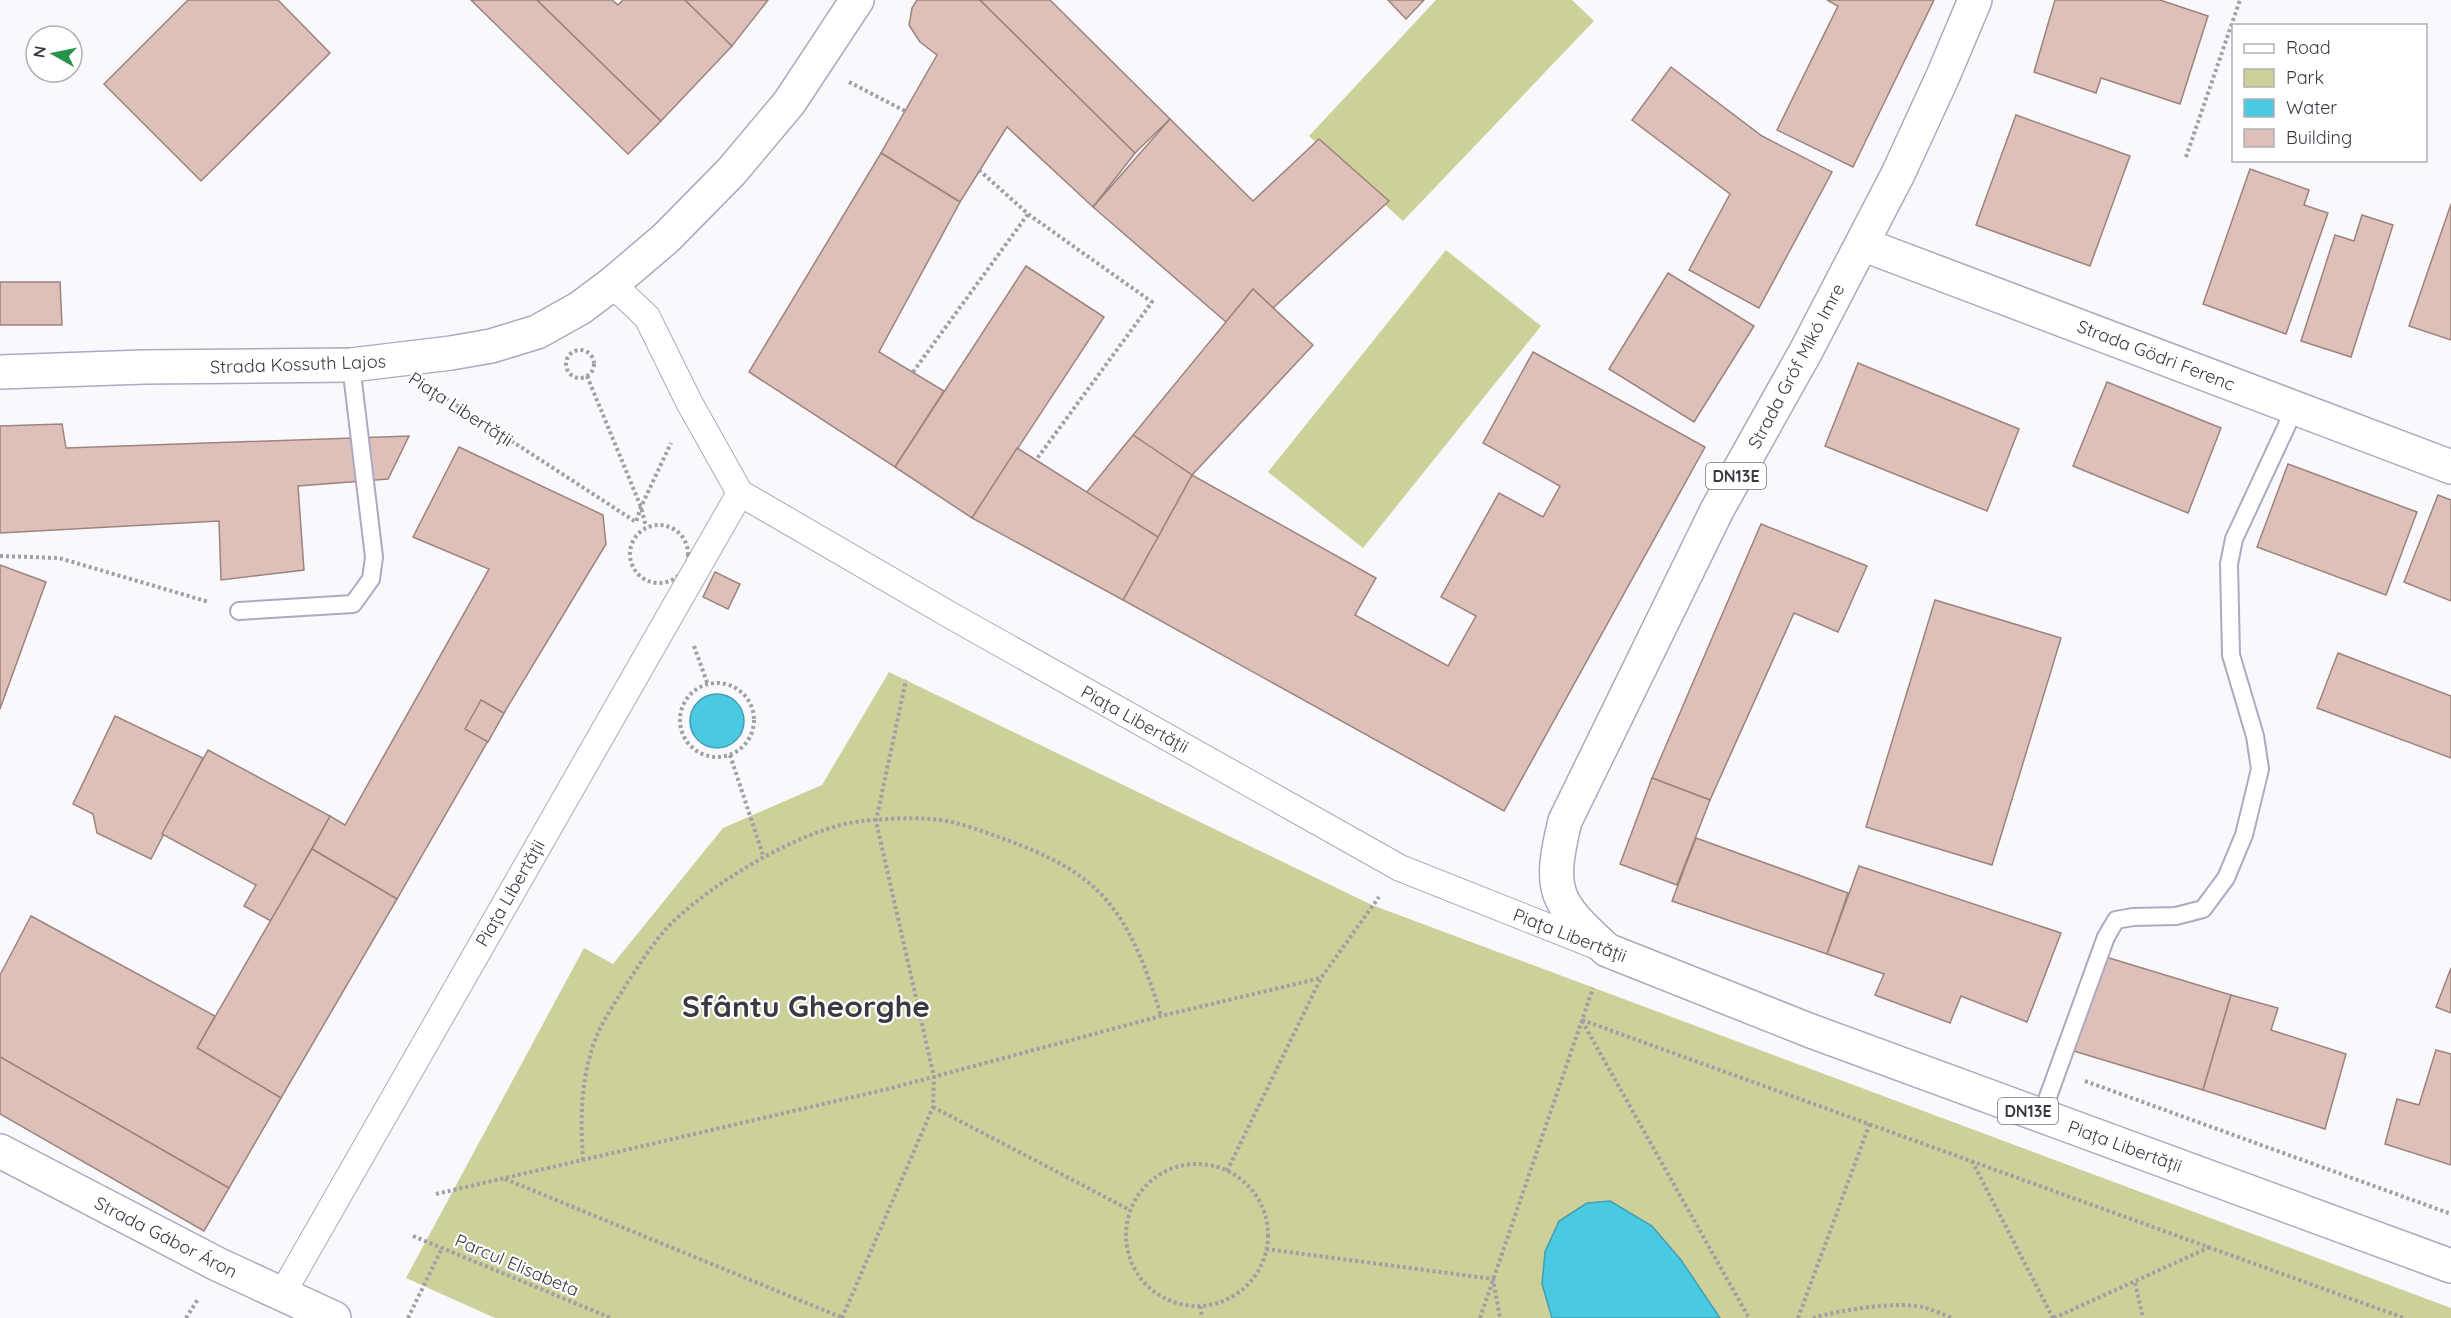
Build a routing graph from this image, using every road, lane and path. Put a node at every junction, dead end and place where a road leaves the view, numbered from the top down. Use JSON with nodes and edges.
{"nodes":[{"id":1,"x":857,"y":0,"type":"edge"},
{"id":2,"x":1976,"y":0,"type":"edge"},
{"id":3,"x":2240,"y":0,"type":"edge"},
{"id":4,"x":817,"y":63,"type":"junction"},
{"id":5,"x":905,"y":111,"type":"dead end"},
{"id":6,"x":2186,"y":157,"type":"dead end"},
{"id":7,"x":979,"y":170,"type":"dead end"},
{"id":8,"x":1028,"y":214,"type":"junction"},
{"id":9,"x":1862,"y":244,"type":"junction"},
{"id":10,"x":612,"y":284,"type":"junction"},
{"id":11,"x":390,"y":362,"type":"junction"},
{"id":12,"x":351,"y":365,"type":"junction"},
{"id":13,"x":0,"y":372,"type":"edge"},
{"id":14,"x":913,"y":372,"type":"dead end"},
{"id":15,"x":587,"y":376,"type":"junction"},
{"id":16,"x":690,"y":404,"type":"junction"},
{"id":17,"x":2295,"y":408,"type":"junction"},
{"id":18,"x":1036,"y":460,"type":"dead end"},
{"id":19,"x":2451,"y":467,"type":"edge"},
{"id":20,"x":740,"y":493,"type":"junction"},
{"id":21,"x":641,"y":507,"type":"junction"},
{"id":22,"x":646,"y":527,"type":"junction"},
{"id":23,"x":0,"y":556,"type":"edge"},
{"id":24,"x":239,"y":611,"type":"joint"},
{"id":25,"x":906,"y":680,"type":"dead end"},
{"id":26,"x":730,"y":755,"type":"junction"},
{"id":27,"x":876,"y":821,"type":"junction"},
{"id":28,"x":764,"y":858,"type":"junction"},
{"id":29,"x":1400,"y":868,"type":"junction"},
{"id":30,"x":1607,"y":950,"type":"junction"},
{"id":31,"x":1321,"y":978,"type":"junction"},
{"id":32,"x":1161,"y":1016,"type":"junction"},
{"id":33,"x":1582,"y":1020,"type":"junction"},
{"id":34,"x":2057,"y":1071,"type":"junction"},
{"id":35,"x":936,"y":1078,"type":"junction"},
{"id":36,"x":933,"y":1107,"type":"junction"},
{"id":37,"x":2041,"y":1116,"type":"junction"},
{"id":38,"x":1870,"y":1124,"type":"junction"},
{"id":39,"x":0,"y":1151,"type":"edge"},
{"id":40,"x":583,"y":1160,"type":"junction"},
{"id":41,"x":1972,"y":1161,"type":"junction"},
{"id":42,"x":1227,"y":1171,"type":"junction"},
{"id":43,"x":503,"y":1179,"type":"junction"},
{"id":44,"x":436,"y":1194,"type":"dead end"},
{"id":45,"x":1130,"y":1210,"type":"junction"},
{"id":46,"x":2451,"y":1214,"type":"edge"},
{"id":47,"x":413,"y":1236,"type":"dead end"},
{"id":48,"x":2210,"y":1247,"type":"junction"},
{"id":49,"x":442,"y":1248,"type":"junction"},
{"id":50,"x":1266,"y":1249,"type":"junction"},
{"id":51,"x":2451,"y":1266,"type":"edge"},
{"id":52,"x":1493,"y":1280,"type":"junction"},
{"id":53,"x":2135,"y":1283,"type":"junction"},
{"id":54,"x":282,"y":1294,"type":"junction"},
{"id":55,"x":201,"y":1295,"type":"dead end"},
{"id":56,"x":1200,"y":1306,"type":"junction"},
{"id":57,"x":186,"y":1318,"type":"edge"},
{"id":58,"x":334,"y":1318,"type":"edge"},
{"id":59,"x":408,"y":1318,"type":"edge"},
{"id":60,"x":611,"y":1318,"type":"edge"},
{"id":61,"x":843,"y":1318,"type":"edge"},
{"id":62,"x":1202,"y":1318,"type":"edge"},
{"id":63,"x":1480,"y":1318,"type":"edge"},
{"id":64,"x":1500,"y":1318,"type":"edge"},
{"id":65,"x":1749,"y":1318,"type":"edge"},
{"id":66,"x":1798,"y":1318,"type":"edge"},
{"id":67,"x":1813,"y":1318,"type":"edge"},
{"id":68,"x":1953,"y":1318,"type":"edge"},
{"id":69,"x":2053,"y":1318,"type":"edge"},
{"id":70,"x":2143,"y":1318,"type":"edge"},
{"id":71,"x":2404,"y":1318,"type":"edge"}],
"edges":[{"from":1,"to":4,"type":"main road","name":"Strada Kossuth Lajos"},
{"from":2,"to":9,"type":"main road","name":"Strada Gróf Mikó Imre","number":"DN13E"},
{"from":3,"to":6,"type":"path"},
{"from":4,"to":5,"type":"path"},
{"from":4,"to":10,"type":"main road","name":"Strada Kossuth Lajos"},
{"from":7,"to":8,"type":"path"},
{"from":8,"to":14,"type":"path"},
{"from":8,"to":18,"type":"path"},
{"from":9,"to":17,"type":"main road","name":"Strada Gödri Ferenc"},
{"from":9,"to":30,"type":"main road","name":"Strada Gróf Mikó Imre","number":"DN13E"},
{"from":10,"to":11,"type":"main road","name":"Strada Kossuth Lajos"},
{"from":10,"to":16,"type":"street"},
{"from":11,"to":12,"type":"main road","name":"Strada Kossuth Lajos"},
{"from":11,"to":21,"type":"path","name":"Piața Libertății"},
{"from":12,"to":13,"type":"main road","name":"Strada Kossuth Lajos"},
{"from":12,"to":24,"type":"lane"},
{"from":15,"to":15,"type":"path"},
{"from":15,"to":21,"type":"path"},
{"from":16,"to":20,"type":"street"},
{"from":16,"to":21,"type":"path"},
{"from":17,"to":19,"type":"main road","name":"Strada Gödri Ferenc"},
{"from":17,"to":34,"type":"lane"},
{"from":20,"to":29,"type":"street","name":"Piața Libertății","number":"DN13E"},
{"from":20,"to":54,"type":"street","name":"Piața Libertății"},
{"from":21,"to":22,"type":"path"},
{"from":22,"to":22,"type":"path"},
{"from":23,"to":24,"type":"path"},
{"from":25,"to":27,"type":"path"},
{"from":26,"to":26,"type":"path"},
{"from":26,"to":28,"type":"path"},
{"from":27,"to":28,"type":"path"},
{"from":27,"to":32,"type":"path"},
{"from":27,"to":35,"type":"path"},
{"from":28,"to":40,"type":"path"},
{"from":29,"to":30,"type":"street","name":"Piața Libertății","number":"DN13E"},
{"from":29,"to":31,"type":"path"},
{"from":30,"to":37,"type":"main road","name":"Piața Libertății","number":"DN13E"},
{"from":31,"to":32,"type":"path"},
{"from":31,"to":42,"type":"path"},
{"from":32,"to":35,"type":"path"},
{"from":33,"to":38,"type":"path"},
{"from":33,"to":52,"type":"path"},
{"from":33,"to":65,"type":"path"},
{"from":34,"to":37,"type":"lane"},
{"from":34,"to":46,"type":"path"},
{"from":35,"to":36,"type":"path"},
{"from":35,"to":40,"type":"path"},
{"from":36,"to":45,"type":"path"},
{"from":36,"to":61,"type":"path"},
{"from":37,"to":51,"type":"main road","name":"Piața Libertății","number":"DN13E"},
{"from":38,"to":41,"type":"path"},
{"from":38,"to":66,"type":"path"},
{"from":39,"to":54,"type":"main road","name":"Strada Gábor Áron"},
{"from":40,"to":43,"type":"path"},
{"from":41,"to":48,"type":"path"},
{"from":41,"to":69,"type":"path"},
{"from":42,"to":45,"type":"path"},
{"from":42,"to":50,"type":"path"},
{"from":43,"to":44,"type":"path"},
{"from":43,"to":61,"type":"path"},
{"from":45,"to":56,"type":"path"},
{"from":47,"to":49,"type":"path","name":"Parcul Elisabeta"},
{"from":48,"to":53,"type":"path"},
{"from":48,"to":71,"type":"path"},
{"from":49,"to":59,"type":"path"},
{"from":49,"to":60,"type":"path","name":"Parcul Elisabeta"},
{"from":50,"to":52,"type":"path"},
{"from":50,"to":56,"type":"path"},
{"from":52,"to":63,"type":"path"},
{"from":52,"to":64,"type":"path"},
{"from":53,"to":69,"type":"path"},
{"from":53,"to":70,"type":"path"},
{"from":54,"to":58,"type":"main road","name":"Strada Gábor Áron"},
{"from":55,"to":57,"type":"path"},
{"from":56,"to":62,"type":"path"},
{"from":67,"to":68,"type":"path"}]}
